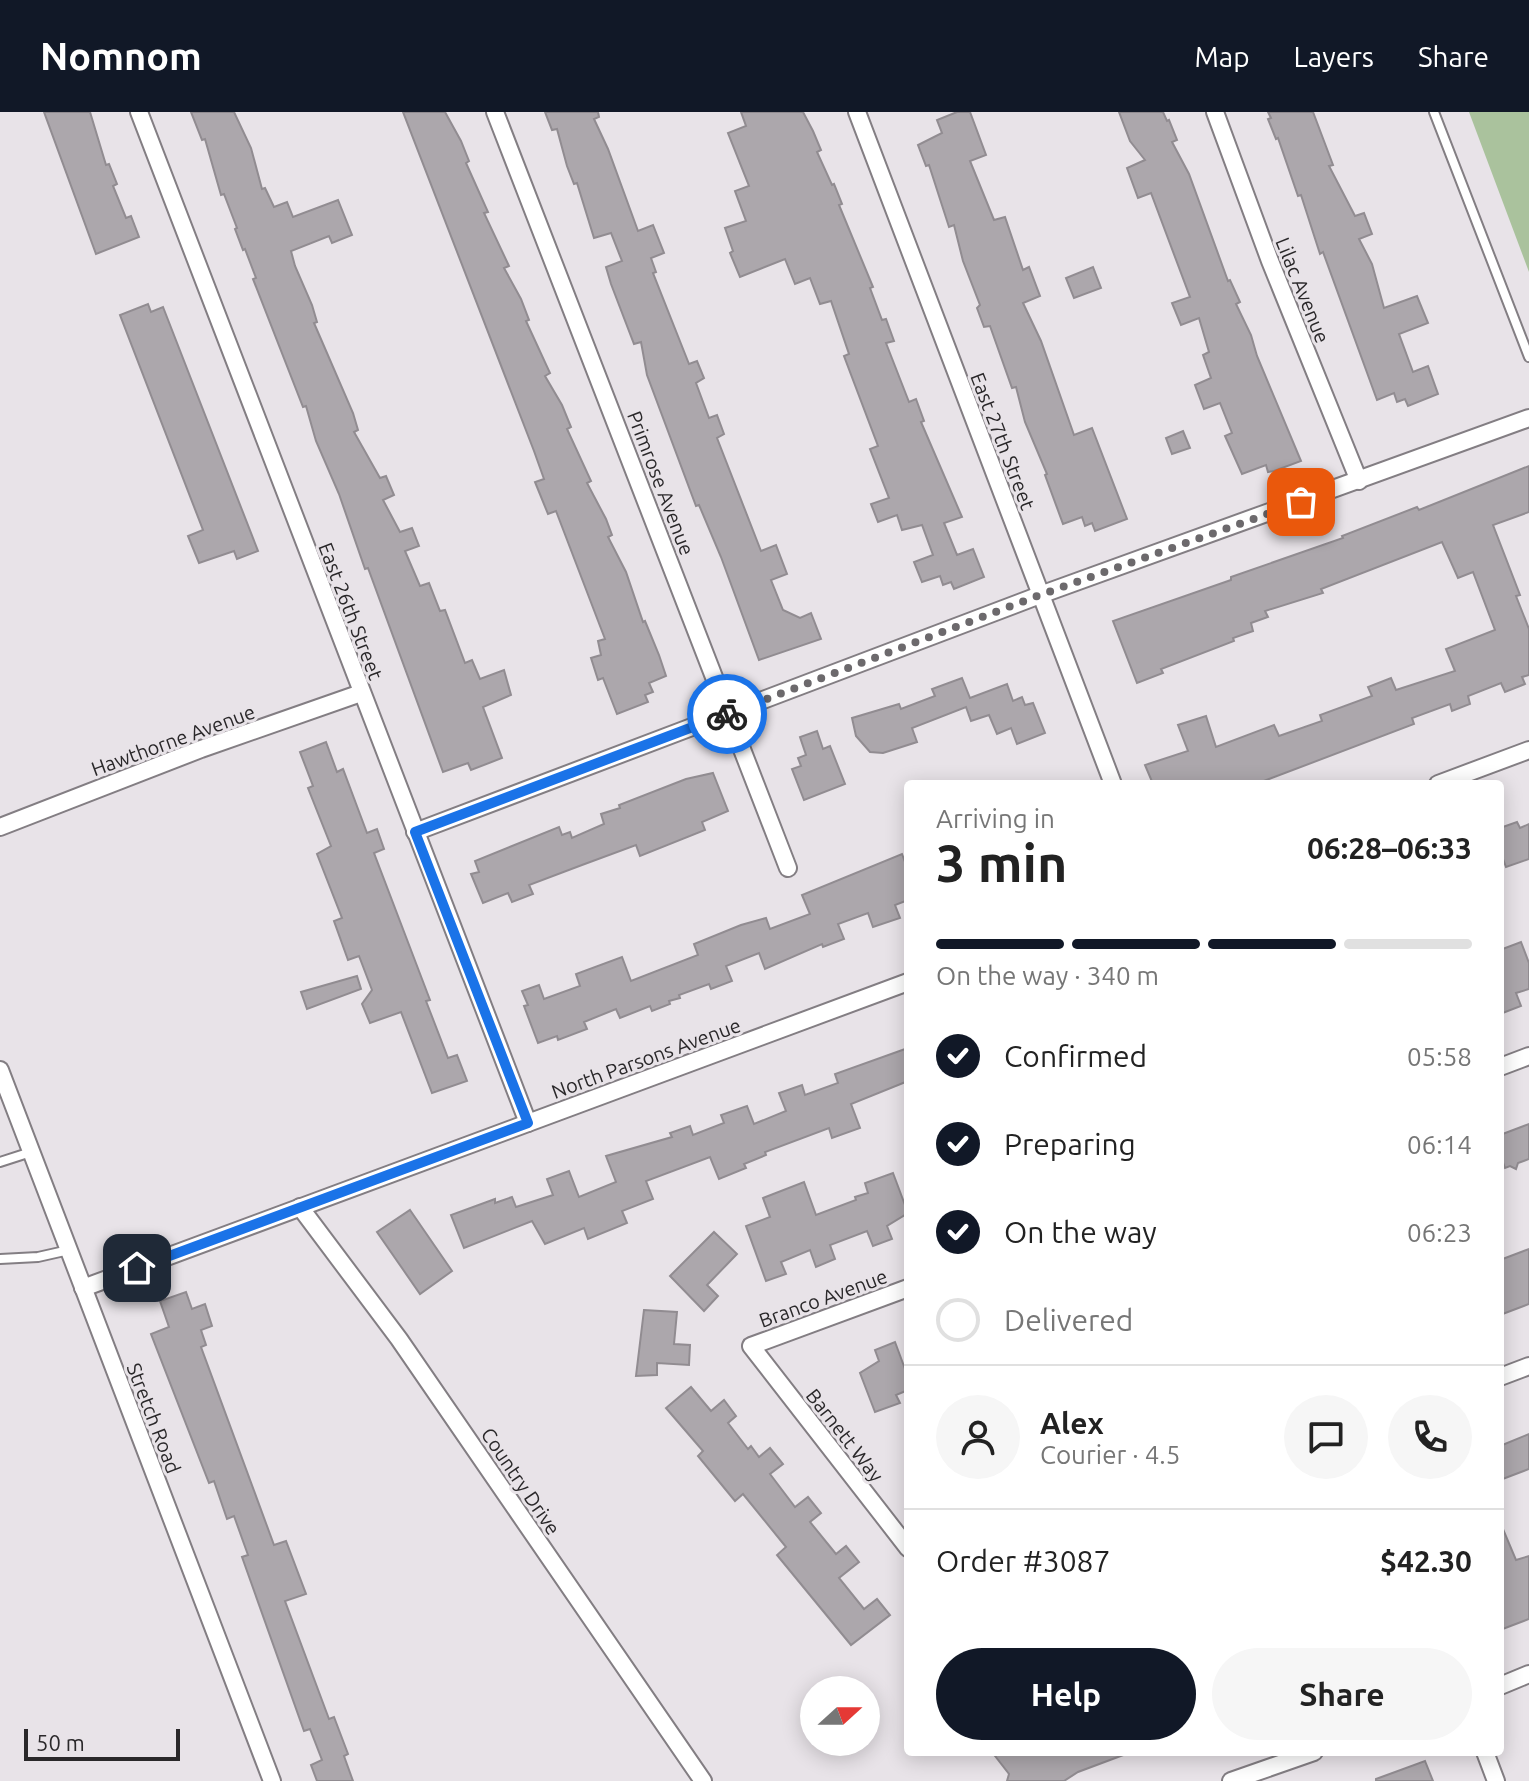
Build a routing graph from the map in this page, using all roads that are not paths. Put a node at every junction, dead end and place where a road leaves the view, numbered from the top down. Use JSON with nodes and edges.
{"nodes":[{"id":1,"x":139,"y":112,"type":"edge"},
{"id":2,"x":495,"y":112,"type":"edge"},
{"id":3,"x":857,"y":112,"type":"edge"},
{"id":4,"x":1215,"y":112,"type":"edge"},
{"id":5,"x":1434,"y":112,"type":"edge"},
{"id":6,"x":1529,"y":357,"type":"edge"},
{"id":7,"x":1529,"y":418,"type":"edge"},
{"id":8,"x":1359,"y":481,"type":"junction"},
{"id":9,"x":1040,"y":595,"type":"junction"},
{"id":10,"x":361,"y":693,"type":"junction"},
{"id":11,"x":729,"y":714,"type":"junction"},
{"id":12,"x":1529,"y":750,"type":"edge"},
{"id":13,"x":1111,"y":780,"type":"edge"},
{"id":14,"x":1449,"y":780,"type":"edge"},
{"id":15,"x":0,"y":827,"type":"edge"},
{"id":16,"x":415,"y":832,"type":"junction"},
{"id":17,"x":788,"y":868,"type":"dead end"},
{"id":18,"x":904,"y":983,"type":"edge"},
{"id":19,"x":1529,"y":1056,"type":"edge"},
{"id":20,"x":1504,"y":1065,"type":"edge"},
{"id":21,"x":0,"y":1070,"type":"edge"},
{"id":22,"x":528,"y":1123,"type":"junction"},
{"id":23,"x":31,"y":1152,"type":"junction"},
{"id":24,"x":0,"y":1162,"type":"edge"},
{"id":25,"x":300,"y":1207,"type":"junction"},
{"id":26,"x":69,"y":1250,"type":"junction"},
{"id":27,"x":0,"y":1259,"type":"edge"},
{"id":28,"x":83,"y":1288,"type":"junction"},
{"id":29,"x":904,"y":1289,"type":"edge"},
{"id":30,"x":751,"y":1346,"type":"joint"},
{"id":31,"x":1529,"y":1366,"type":"edge"},
{"id":32,"x":1504,"y":1375,"type":"edge"},
{"id":33,"x":904,"y":1543,"type":"edge"},
{"id":34,"x":1529,"y":1674,"type":"edge"},
{"id":35,"x":1504,"y":1684,"type":"edge"},
{"id":36,"x":1303,"y":1756,"type":"edge"},
{"id":37,"x":1487,"y":1756,"type":"edge"},
{"id":38,"x":272,"y":1781,"type":"edge"},
{"id":39,"x":703,"y":1781,"type":"edge"},
{"id":40,"x":1231,"y":1781,"type":"edge"},
{"id":41,"x":1496,"y":1781,"type":"edge"}],
"edges":[{"from":1,"to":10,"type":"street","name":"East 26th Street"},
{"from":2,"to":11,"type":"street","name":"Primrose Avenue"},
{"from":3,"to":9,"type":"street","name":"East 27th Street"},
{"from":4,"to":8,"type":"street","name":"Lilac Avenue"},
{"from":5,"to":6,"type":"lane"},
{"from":7,"to":8,"type":"street"},
{"from":8,"to":9,"type":"street"},
{"from":9,"to":11,"type":"street"},
{"from":9,"to":13,"type":"street","name":"East 27th Street"},
{"from":10,"to":15,"type":"street","name":"Hawthorne Avenue"},
{"from":10,"to":16,"type":"street","name":"East 26th Street"},
{"from":11,"to":16,"type":"street"},
{"from":11,"to":17,"type":"street","name":"Primrose Avenue"},
{"from":12,"to":14,"type":"street"},
{"from":16,"to":22,"type":"street","name":"East 26th Street"},
{"from":18,"to":22,"type":"street","name":"North Parsons Avenue"},
{"from":19,"to":20,"type":"street"},
{"from":21,"to":23,"type":"street","name":"Stretch Road"},
{"from":22,"to":25,"type":"street","name":"North Parsons Avenue"},
{"from":23,"to":24,"type":"lane"},
{"from":23,"to":26,"type":"street","name":"Stretch Road"},
{"from":25,"to":28,"type":"street","name":"North Parsons Avenue"},
{"from":25,"to":39,"type":"street","name":"Country Drive"},
{"from":26,"to":27,"type":"lane"},
{"from":26,"to":28,"type":"street","name":"Stretch Road"},
{"from":28,"to":38,"type":"street","name":"Stretch Road"},
{"from":29,"to":30,"type":"street","name":"Branco Avenue"},
{"from":30,"to":33,"type":"street","name":"Barnett Way"},
{"from":31,"to":32,"type":"street"},
{"from":34,"to":35,"type":"street"},
{"from":36,"to":40,"type":"street"},
{"from":37,"to":41,"type":"street"}]}
